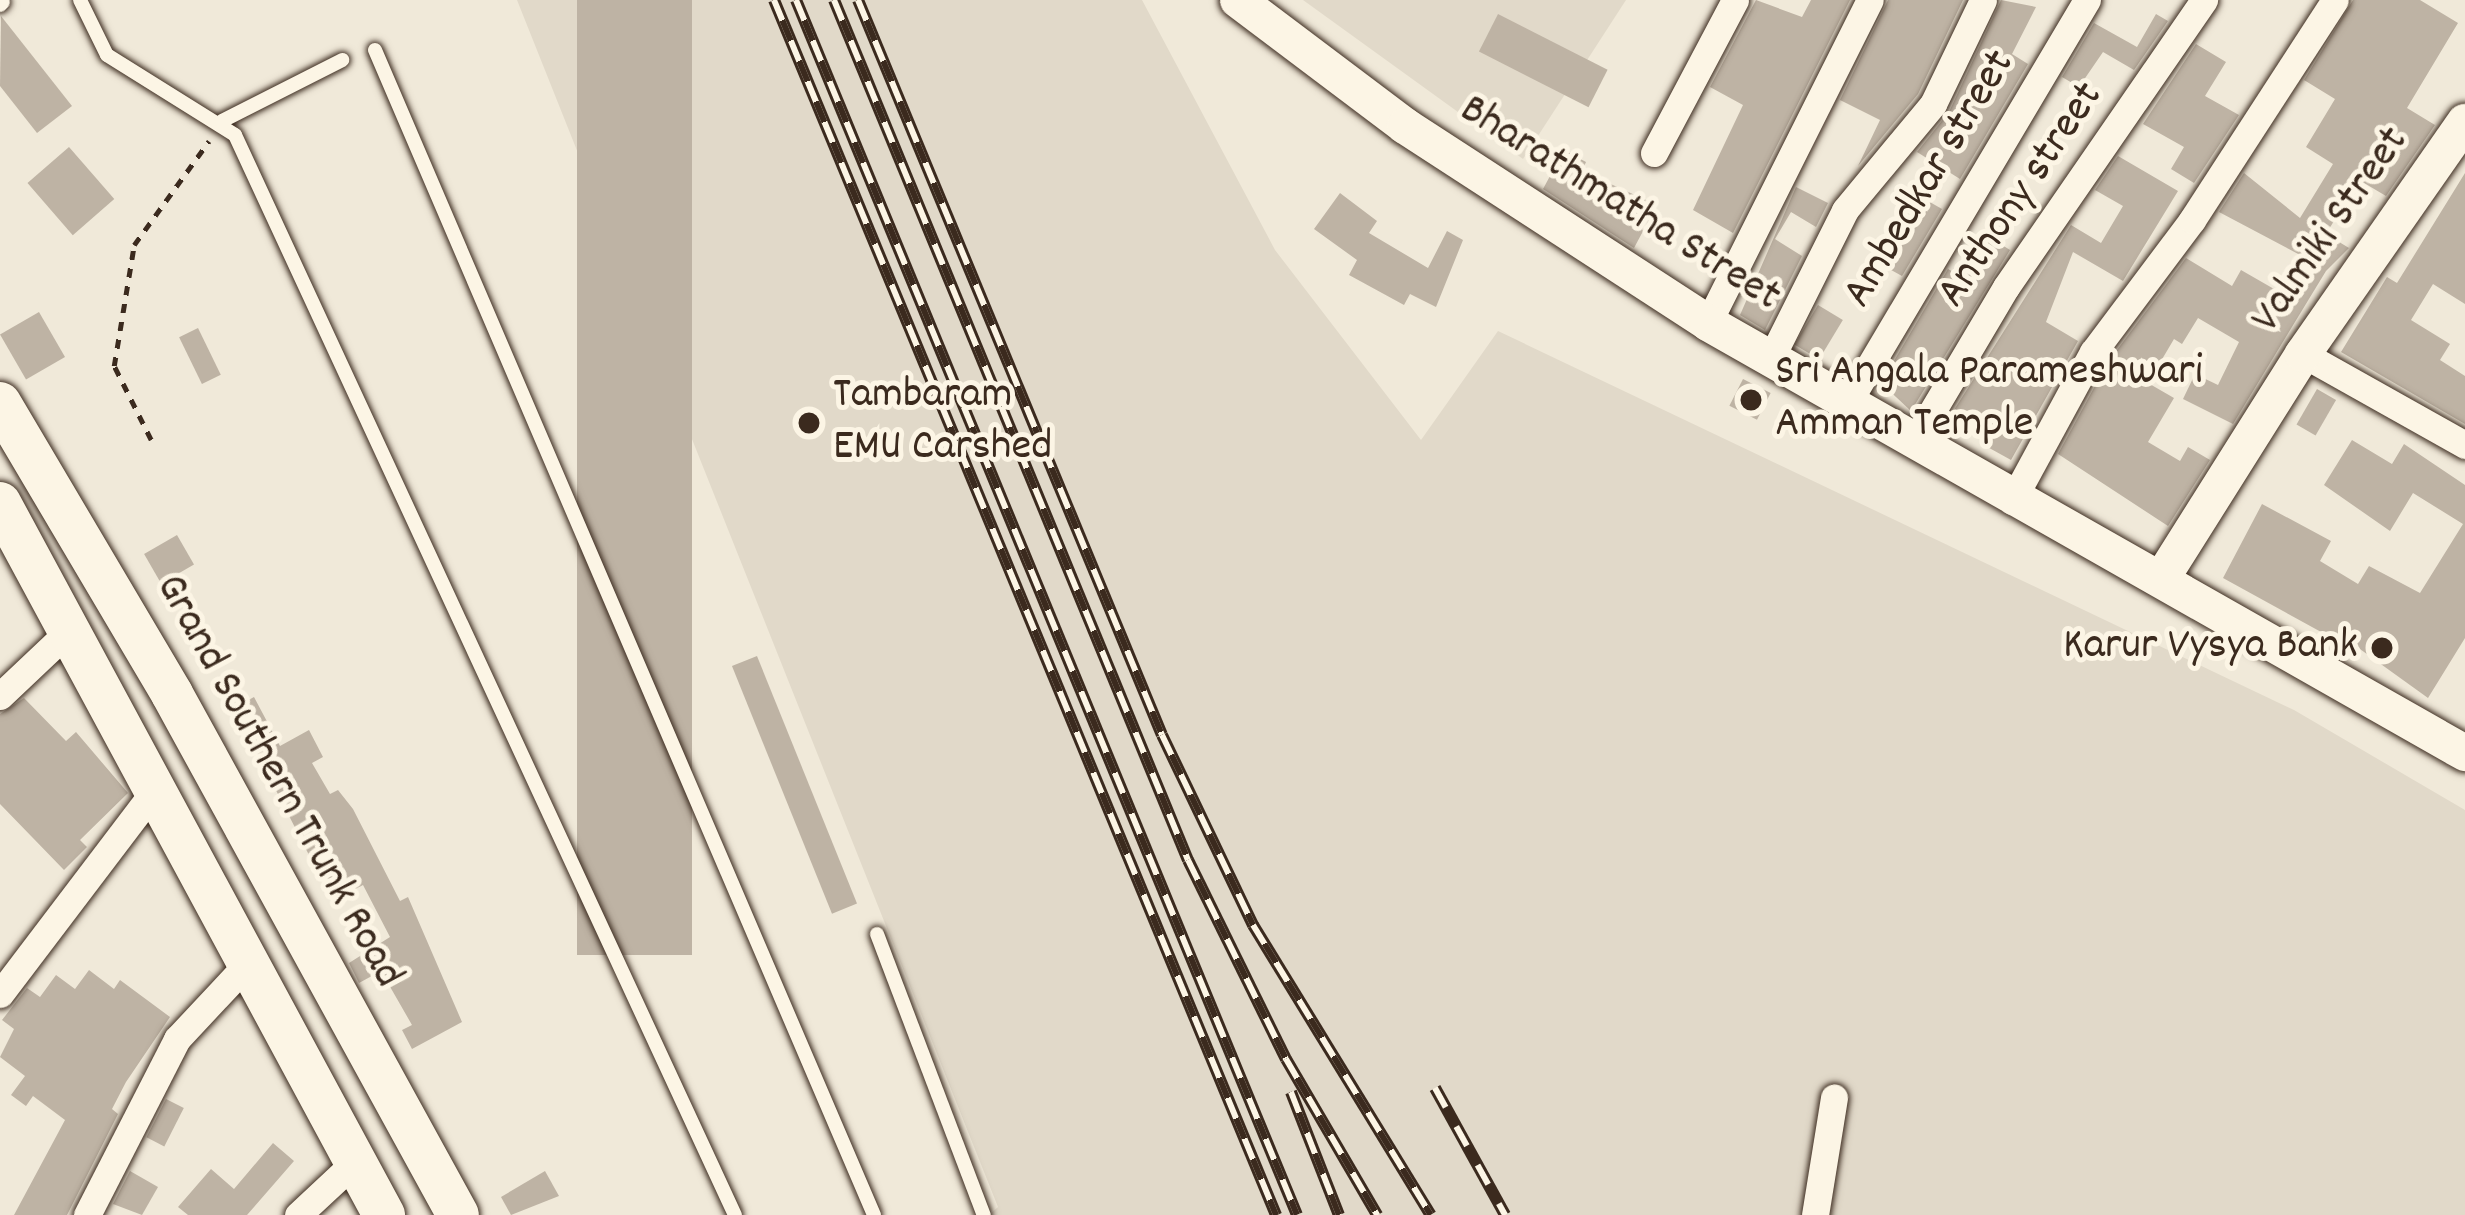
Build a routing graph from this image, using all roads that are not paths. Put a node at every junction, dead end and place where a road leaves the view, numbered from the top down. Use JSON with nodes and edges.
{"nodes":[{"id":1,"x":80,"y":0,"type":"edge"},
{"id":2,"x":1238,"y":0,"type":"edge"},
{"id":3,"x":1735,"y":0,"type":"edge"},
{"id":4,"x":1870,"y":0,"type":"edge"},
{"id":5,"x":1983,"y":0,"type":"edge"},
{"id":6,"x":2087,"y":0,"type":"edge"},
{"id":7,"x":2204,"y":0,"type":"edge"},
{"id":8,"x":2335,"y":0,"type":"edge"},
{"id":9,"x":375,"y":50,"type":"dead end"},
{"id":10,"x":342,"y":60,"type":"dead end"},
{"id":11,"x":222,"y":122,"type":"junction"},
{"id":12,"x":2460,"y":143,"type":"edge"},
{"id":13,"x":1654,"y":153,"type":"dead end"},
{"id":14,"x":1708,"y":323,"type":"junction"},
{"id":15,"x":2303,"y":354,"type":"junction"},
{"id":16,"x":1771,"y":358,"type":"junction"},
{"id":17,"x":0,"y":404,"type":"edge"},
{"id":18,"x":1846,"y":404,"type":"junction"},
{"id":19,"x":1914,"y":442,"type":"junction"},
{"id":20,"x":2465,"y":445,"type":"edge"},
{"id":21,"x":2012,"y":501,"type":"junction"},
{"id":22,"x":0,"y":503,"type":"edge"},
{"id":23,"x":2162,"y":578,"type":"junction"},
{"id":24,"x":72,"y":628,"type":"junction"},
{"id":25,"x":0,"y":696,"type":"edge"},
{"id":26,"x":2465,"y":753,"type":"edge"},
{"id":27,"x":158,"y":786,"type":"junction"},
{"id":28,"x":877,"y":934,"type":"dead end"},
{"id":29,"x":250,"y":961,"type":"junction"},
{"id":30,"x":0,"y":994,"type":"edge"},
{"id":31,"x":1834,"y":1098,"type":"dead end"},
{"id":32,"x":356,"y":1161,"type":"junction"},
{"id":33,"x":87,"y":1215,"type":"edge"},
{"id":34,"x":298,"y":1215,"type":"edge"},
{"id":35,"x":384,"y":1215,"type":"edge"},
{"id":36,"x":458,"y":1215,"type":"edge"},
{"id":37,"x":735,"y":1215,"type":"edge"},
{"id":38,"x":874,"y":1215,"type":"edge"},
{"id":39,"x":985,"y":1215,"type":"edge"},
{"id":40,"x":1815,"y":1215,"type":"edge"}],
"edges":[{"from":1,"to":11,"type":"lane"},
{"from":2,"to":14,"type":"street","name":"Bharathmatha Street"},
{"from":3,"to":13,"type":"street"},
{"from":4,"to":14,"type":"street"},
{"from":5,"to":16,"type":"street"},
{"from":6,"to":18,"type":"street","name":"Ambedkar street"},
{"from":7,"to":19,"type":"street","name":"Anthony street"},
{"from":8,"to":21,"type":"street"},
{"from":9,"to":38,"type":"lane"},
{"from":10,"to":11,"type":"lane"},
{"from":11,"to":37,"type":"lane"},
{"from":12,"to":15,"type":"street","name":"Valmiki Street"},
{"from":14,"to":16,"type":"street","name":"Bharathmatha Street"},
{"from":15,"to":20,"type":"street"},
{"from":15,"to":23,"type":"street","name":"Valmiki Street"},
{"from":16,"to":18,"type":"street","name":"Bharathmatha Street"},
{"from":17,"to":36,"type":"main road","name":"Grand Southern Trunk Road"},
{"from":18,"to":19,"type":"street","name":"Bharathmatha Street"},
{"from":19,"to":21,"type":"street","name":"Bharathmatha Street"},
{"from":21,"to":23,"type":"street","name":"Bharathmatha Street"},
{"from":22,"to":24,"type":"main road"},
{"from":23,"to":26,"type":"street","name":"Bharathmatha Street"},
{"from":24,"to":25,"type":"street"},
{"from":24,"to":27,"type":"main road"},
{"from":27,"to":29,"type":"main road"},
{"from":27,"to":30,"type":"street"},
{"from":28,"to":39,"type":"lane"},
{"from":29,"to":32,"type":"main road"},
{"from":29,"to":33,"type":"street"},
{"from":31,"to":40,"type":"street"},
{"from":32,"to":34,"type":"street"},
{"from":32,"to":35,"type":"main road"}]}
